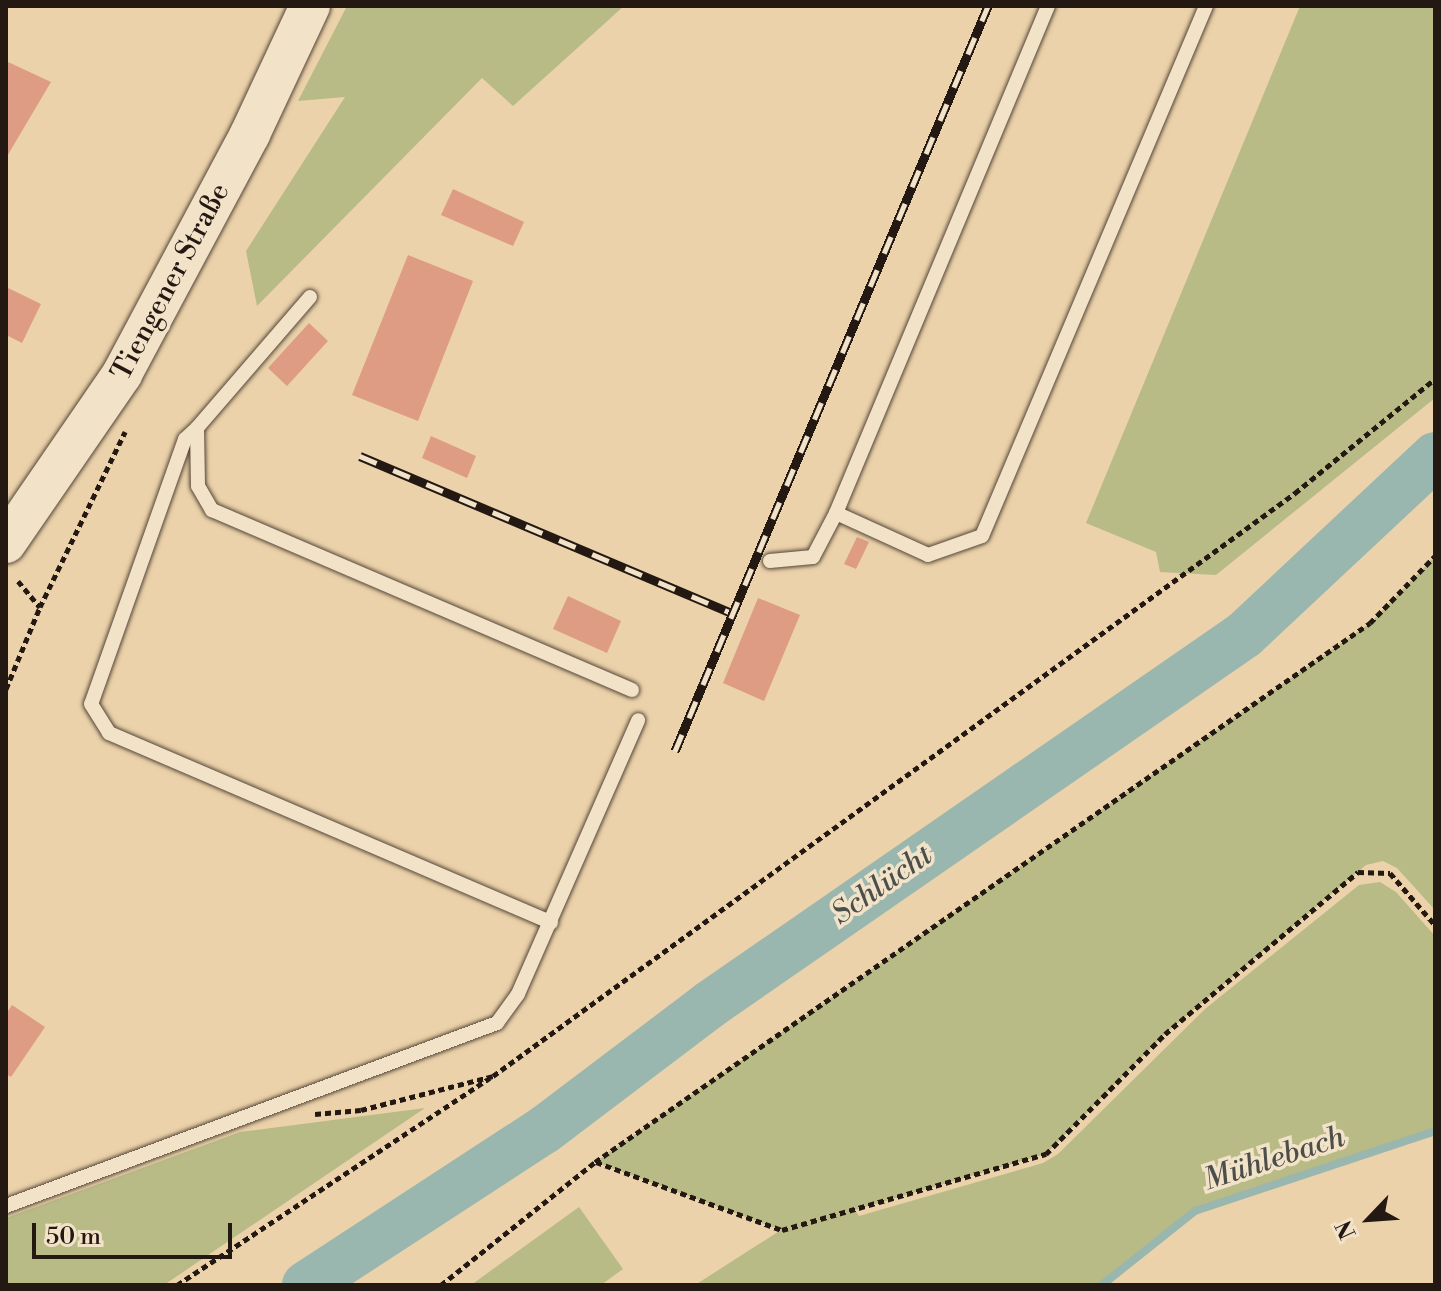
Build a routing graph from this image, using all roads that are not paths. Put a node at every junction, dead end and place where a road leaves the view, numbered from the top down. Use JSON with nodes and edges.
{"nodes":[{"id":1,"x":310,"y":6,"type":"edge"},
{"id":2,"x":1048,"y":6,"type":"edge"},
{"id":3,"x":1206,"y":6,"type":"edge"},
{"id":4,"x":310,"y":297,"type":"dead end"},
{"id":5,"x":197,"y":428,"type":"junction"},
{"id":6,"x":836,"y":513,"type":"junction"},
{"id":7,"x":6,"y":543,"type":"edge"},
{"id":8,"x":770,"y":561,"type":"dead end"},
{"id":9,"x":632,"y":690,"type":"dead end"},
{"id":10,"x":638,"y":720,"type":"dead end"},
{"id":11,"x":551,"y":922,"type":"junction"},
{"id":12,"x":6,"y":1206,"type":"edge"}],
"edges":[{"from":1,"to":7,"type":"main road","name":"Tiengener Straße"},
{"from":2,"to":6,"type":"lane"},
{"from":3,"to":6,"type":"lane"},
{"from":4,"to":5,"type":"lane"},
{"from":5,"to":9,"type":"lane"},
{"from":5,"to":11,"type":"lane"},
{"from":6,"to":8,"type":"lane"},
{"from":10,"to":11,"type":"lane"},
{"from":11,"to":12,"type":"lane"}]}
